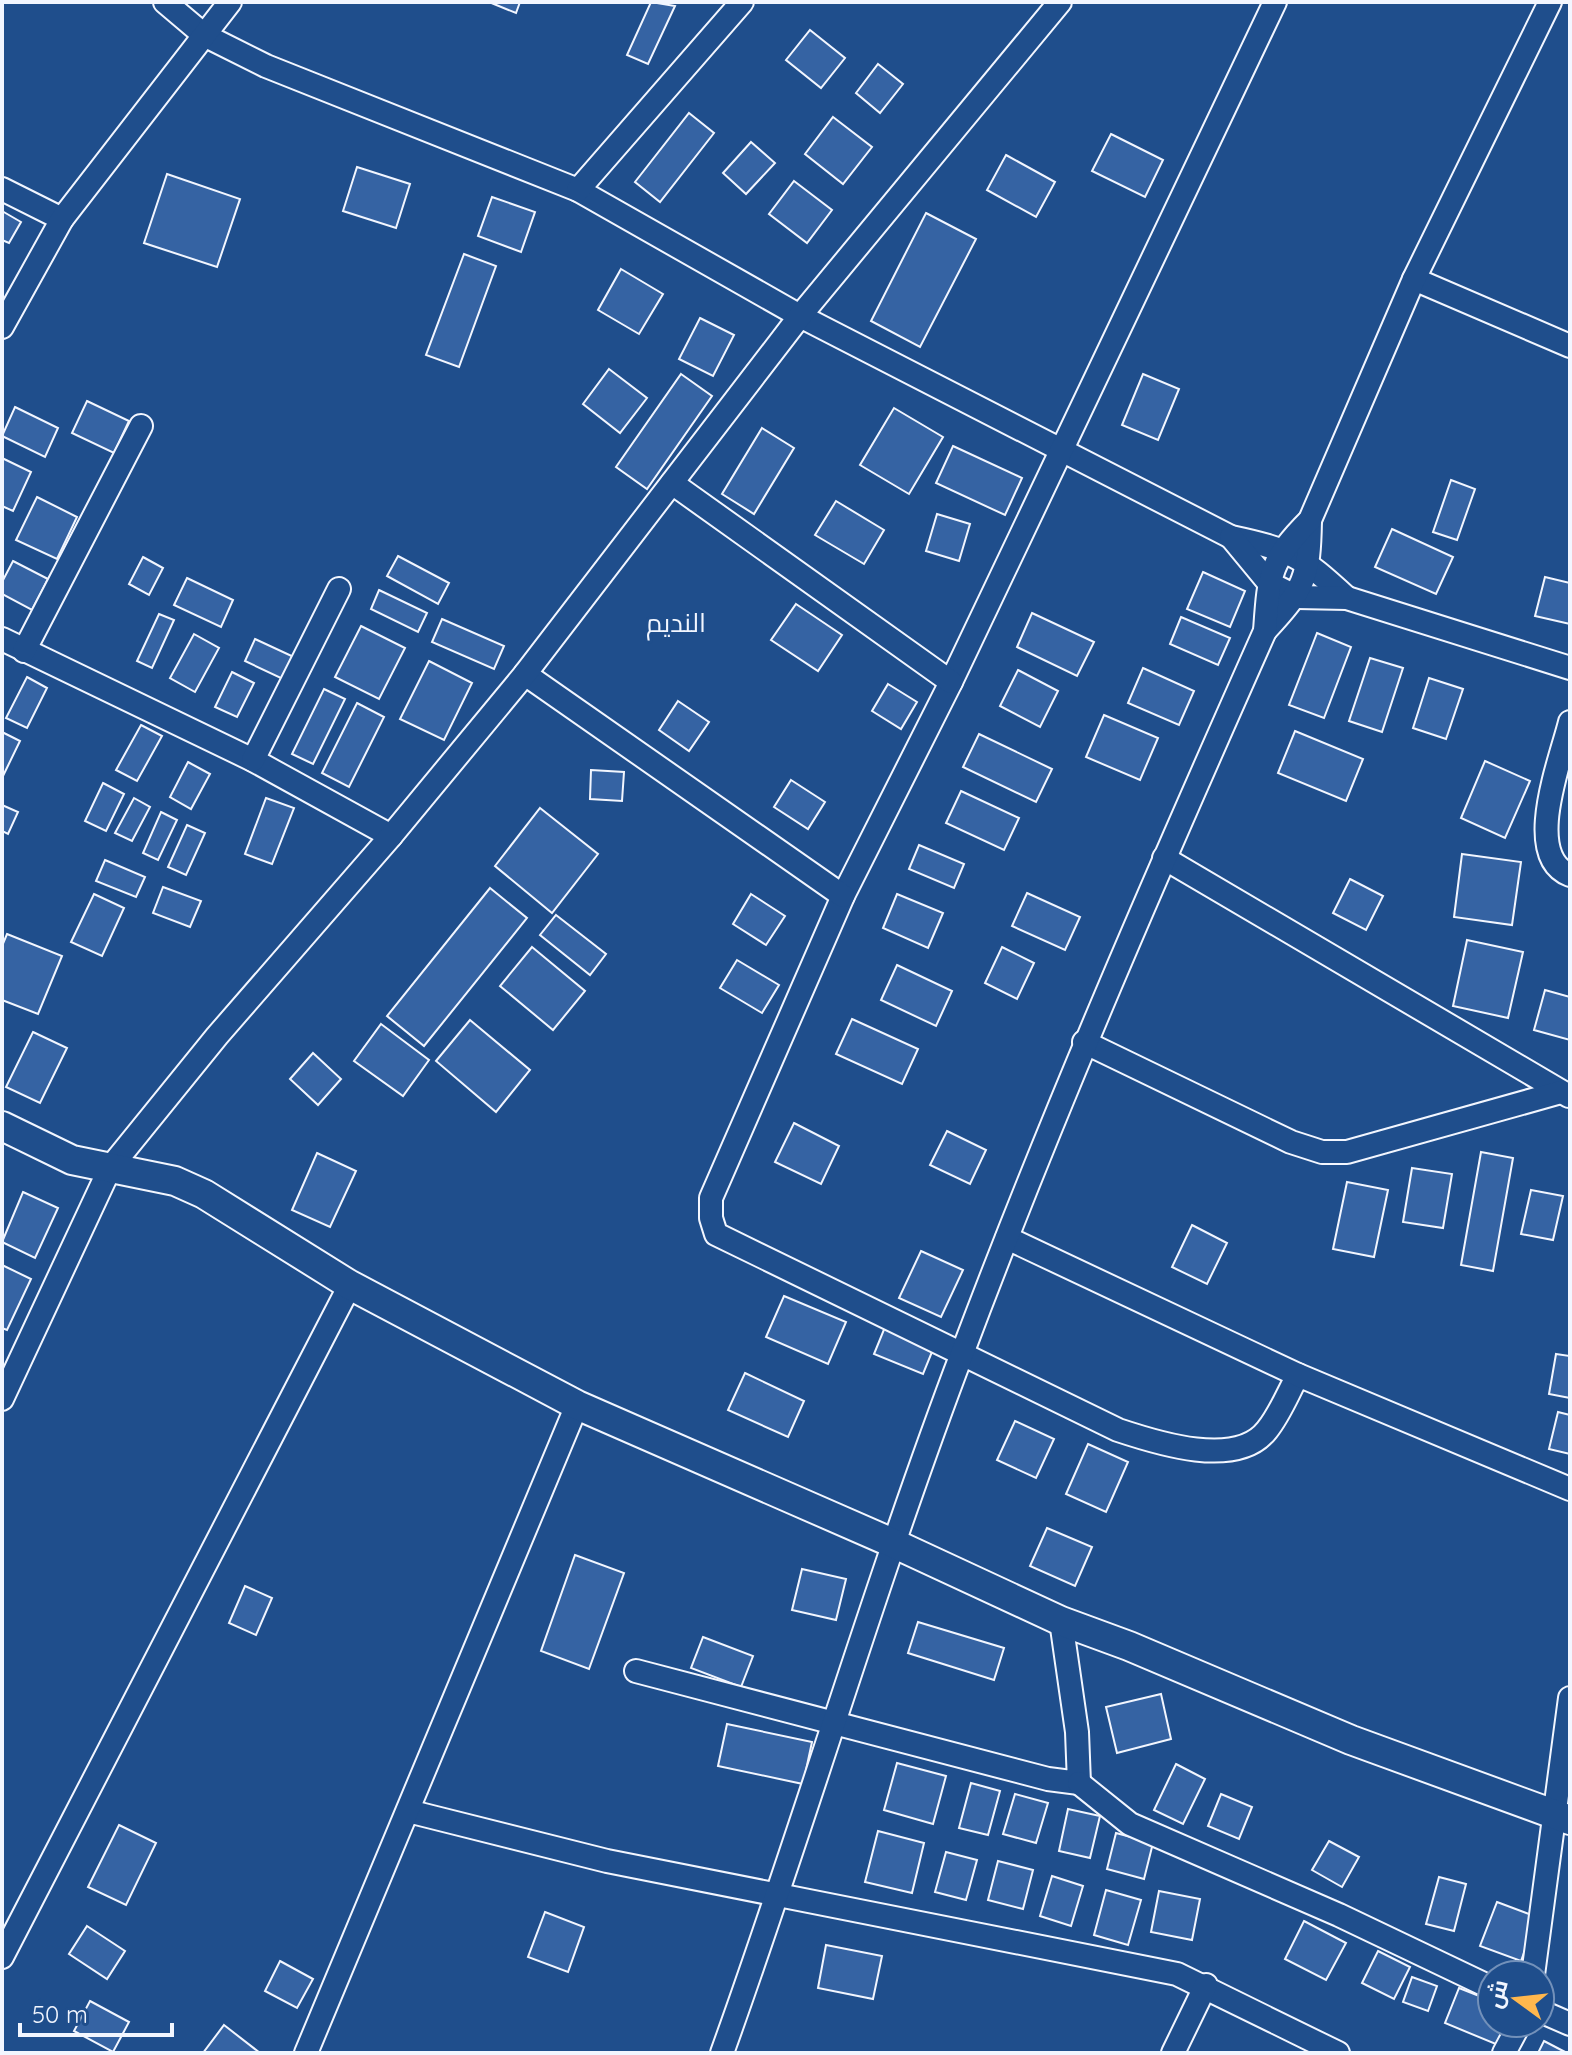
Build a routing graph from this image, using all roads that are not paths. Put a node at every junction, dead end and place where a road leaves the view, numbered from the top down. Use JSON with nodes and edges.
{"nodes":[{"id":1,"x":165,"y":2,"type":"edge"},
{"id":2,"x":230,"y":2,"type":"edge"},
{"id":3,"x":742,"y":2,"type":"edge"},
{"id":4,"x":1060,"y":2,"type":"edge"},
{"id":5,"x":1275,"y":2,"type":"edge"},
{"id":6,"x":1550,"y":2,"type":"edge"},
{"id":7,"x":204,"y":35,"type":"junction"},
{"id":8,"x":2,"y":189,"type":"edge"},
{"id":9,"x":578,"y":190,"type":"junction"},
{"id":10,"x":62,"y":219,"type":"junction"},
{"id":11,"x":1414,"y":279,"type":"junction"},
{"id":12,"x":800,"y":316,"type":"junction"},
{"id":13,"x":2,"y":327,"type":"edge"},
{"id":14,"x":1570,"y":346,"type":"edge"},
{"id":15,"x":141,"y":426,"type":"dead end"},
{"id":16,"x":1060,"y":447,"type":"junction"},
{"id":17,"x":672,"y":483,"type":"junction"},
{"id":18,"x":1310,"y":520,"type":"junction"},
{"id":19,"x":1231,"y":537,"type":"junction"},
{"id":20,"x":1282,"y":548,"type":"junction"},
{"id":21,"x":1310,"y":564,"type":"junction"},
{"id":22,"x":1269,"y":583,"type":"junction"},
{"id":23,"x":339,"y":589,"type":"dead end"},
{"id":24,"x":1297,"y":597,"type":"junction"},
{"id":25,"x":1347,"y":598,"type":"junction"},
{"id":26,"x":1265,"y":631,"type":"junction"},
{"id":27,"x":2,"y":639,"type":"edge"},
{"id":28,"x":24,"y":651,"type":"junction"},
{"id":29,"x":1570,"y":668,"type":"edge"},
{"id":30,"x":525,"y":674,"type":"junction"},
{"id":31,"x":951,"y":682,"type":"junction"},
{"id":32,"x":1570,"y":722,"type":"edge"},
{"id":33,"x":253,"y":760,"type":"junction"},
{"id":34,"x":391,"y":836,"type":"junction"},
{"id":35,"x":1164,"y":858,"type":"junction"},
{"id":36,"x":1570,"y":875,"type":"edge"},
{"id":37,"x":843,"y":896,"type":"junction"},
{"id":38,"x":1084,"y":1042,"type":"junction"},
{"id":39,"x":1566,"y":1094,"type":"edge"},
{"id":40,"x":2,"y":1126,"type":"edge"},
{"id":41,"x":110,"y":1168,"type":"junction"},
{"id":42,"x":1007,"y":1238,"type":"junction"},
{"id":43,"x":350,"y":1285,"type":"junction"},
{"id":44,"x":962,"y":1352,"type":"junction"},
{"id":45,"x":1298,"y":1375,"type":"junction"},
{"id":46,"x":2,"y":1399,"type":"edge"},
{"id":47,"x":577,"y":1405,"type":"junction"},
{"id":48,"x":1570,"y":1489,"type":"edge"},
{"id":49,"x":895,"y":1544,"type":"junction"},
{"id":50,"x":1061,"y":1621,"type":"junction"},
{"id":51,"x":636,"y":1671,"type":"dead end"},
{"id":52,"x":1570,"y":1698,"type":"edge"},
{"id":53,"x":833,"y":1721,"type":"junction"},
{"id":54,"x":1079,"y":1783,"type":"junction"},
{"id":55,"x":408,"y":1811,"type":"junction"},
{"id":56,"x":1562,"y":1817,"type":"edge"},
{"id":57,"x":779,"y":1897,"type":"junction"},
{"id":58,"x":2,"y":1957,"type":"edge"},
{"id":59,"x":1536,"y":1959,"type":"edge"},
{"id":60,"x":1476,"y":1980,"type":"edge"},
{"id":61,"x":1206,"y":1985,"type":"junction"},
{"id":62,"x":306,"y":2053,"type":"edge"},
{"id":63,"x":722,"y":2053,"type":"edge"},
{"id":64,"x":1173,"y":2053,"type":"edge"},
{"id":65,"x":1338,"y":2053,"type":"edge"}],
"edges":[{"from":1,"to":7,"type":"street"},
{"from":2,"to":7,"type":"street"},
{"from":3,"to":9,"type":"street"},
{"from":4,"to":12,"type":"street"},
{"from":5,"to":16,"type":"street"},
{"from":6,"to":11,"type":"street"},
{"from":7,"to":9,"type":"street"},
{"from":7,"to":10,"type":"street"},
{"from":8,"to":10,"type":"street"},
{"from":9,"to":12,"type":"street"},
{"from":10,"to":13,"type":"street"},
{"from":11,"to":14,"type":"street"},
{"from":11,"to":18,"type":"street"},
{"from":12,"to":16,"type":"street"},
{"from":12,"to":17,"type":"street"},
{"from":15,"to":28,"type":"street"},
{"from":16,"to":19,"type":"street"},
{"from":16,"to":31,"type":"street"},
{"from":17,"to":30,"type":"street"},
{"from":17,"to":31,"type":"street"},
{"from":18,"to":20,"type":"street"},
{"from":18,"to":21,"type":"street"},
{"from":19,"to":20,"type":"street"},
{"from":19,"to":22,"type":"street"},
{"from":20,"to":21,"type":"street"},
{"from":20,"to":22,"type":"street"},
{"from":21,"to":24,"type":"street"},
{"from":21,"to":25,"type":"street"},
{"from":22,"to":24,"type":"street"},
{"from":22,"to":26,"type":"street"},
{"from":23,"to":33,"type":"street"},
{"from":24,"to":25,"type":"street"},
{"from":24,"to":26,"type":"street"},
{"from":25,"to":29,"type":"street"},
{"from":26,"to":35,"type":"street"},
{"from":27,"to":28,"type":"street"},
{"from":28,"to":33,"type":"street"},
{"from":30,"to":34,"type":"street"},
{"from":30,"to":37,"type":"street"},
{"from":31,"to":37,"type":"street"},
{"from":32,"to":36,"type":"street"},
{"from":33,"to":34,"type":"street"},
{"from":34,"to":41,"type":"street"},
{"from":35,"to":38,"type":"street"},
{"from":35,"to":39,"type":"street"},
{"from":37,"to":44,"type":"street"},
{"from":38,"to":39,"type":"street"},
{"from":38,"to":42,"type":"street"},
{"from":40,"to":41,"type":"main road"},
{"from":41,"to":43,"type":"main road"},
{"from":41,"to":46,"type":"street"},
{"from":42,"to":44,"type":"street"},
{"from":42,"to":45,"type":"street"},
{"from":43,"to":47,"type":"main road"},
{"from":43,"to":58,"type":"street"},
{"from":44,"to":45,"type":"street"},
{"from":44,"to":49,"type":"street"},
{"from":45,"to":48,"type":"street"},
{"from":47,"to":49,"type":"main road"},
{"from":47,"to":55,"type":"street"},
{"from":49,"to":50,"type":"main road"},
{"from":49,"to":53,"type":"street"},
{"from":50,"to":54,"type":"street"},
{"from":50,"to":56,"type":"main road"},
{"from":51,"to":53,"type":"street"},
{"from":52,"to":56,"type":"street"},
{"from":53,"to":54,"type":"street"},
{"from":53,"to":57,"type":"street"},
{"from":54,"to":60,"type":"street"},
{"from":55,"to":57,"type":"street"},
{"from":55,"to":62,"type":"street"},
{"from":56,"to":59,"type":"street"},
{"from":57,"to":61,"type":"street"},
{"from":57,"to":63,"type":"street"},
{"from":61,"to":64,"type":"street"},
{"from":61,"to":65,"type":"street"}]}
